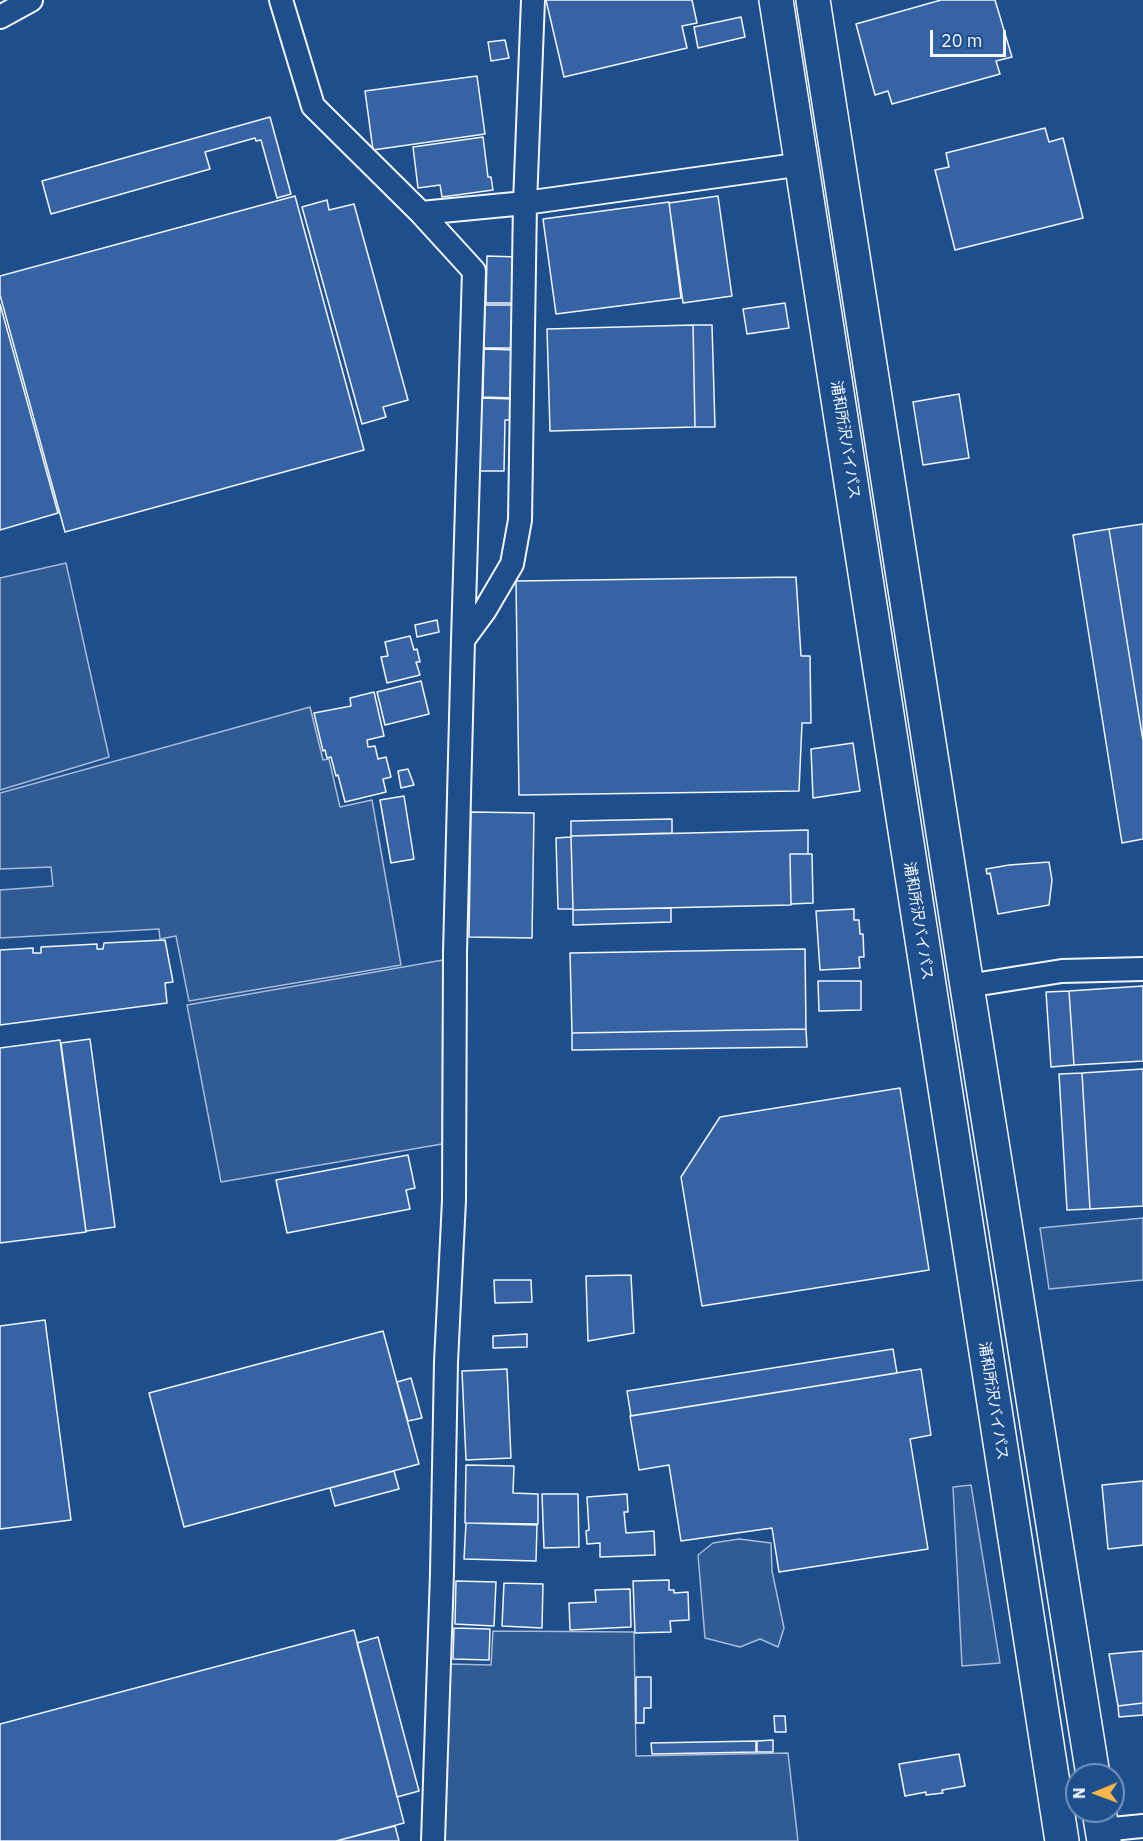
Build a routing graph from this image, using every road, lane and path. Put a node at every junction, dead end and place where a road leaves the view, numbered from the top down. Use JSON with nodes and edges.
{"nodes":[{"id":1,"x":32,"y":0,"type":"edge"},
{"id":2,"x":282,"y":0,"type":"edge"},
{"id":3,"x":533,"y":0,"type":"edge"},
{"id":4,"x":776,"y":0,"type":"edge"},
{"id":5,"x":813,"y":0,"type":"edge"},
{"id":6,"x":0,"y":17,"type":"edge"},
{"id":7,"x":803,"y":164,"type":"junction"},
{"id":8,"x":525,"y":203,"type":"junction"},
{"id":9,"x":421,"y":213,"type":"junction"},
{"id":10,"x":463,"y":640,"type":"junction"},
{"id":11,"x":1143,"y":969,"type":"edge"},
{"id":12,"x":967,"y":986,"type":"junction"},
{"id":13,"x":1092,"y":1763,"type":"edge"},
{"id":14,"x":1143,"y":1826,"type":"edge"},
{"id":15,"x":1102,"y":1827,"type":"edge"},
{"id":16,"x":433,"y":1841,"type":"edge"},
{"id":17,"x":1062,"y":1841,"type":"edge"}],
"edges":[{"from":1,"to":6,"type":"street"},
{"from":2,"to":9,"type":"street"},
{"from":3,"to":8,"type":"street"},
{"from":4,"to":7,"type":"highway","name":"浦和所沢バイパス"},
{"from":5,"to":12,"type":"highway"},
{"from":7,"to":8,"type":"street"},
{"from":7,"to":17,"type":"highway","name":"浦和所沢バイパス"},
{"from":8,"to":9,"type":"street"},
{"from":8,"to":10,"type":"street"},
{"from":9,"to":10,"type":"street"},
{"from":10,"to":16,"type":"street"},
{"from":11,"to":12,"type":"street"},
{"from":12,"to":13,"type":"highway"},
{"from":14,"to":15,"type":"street"}]}
